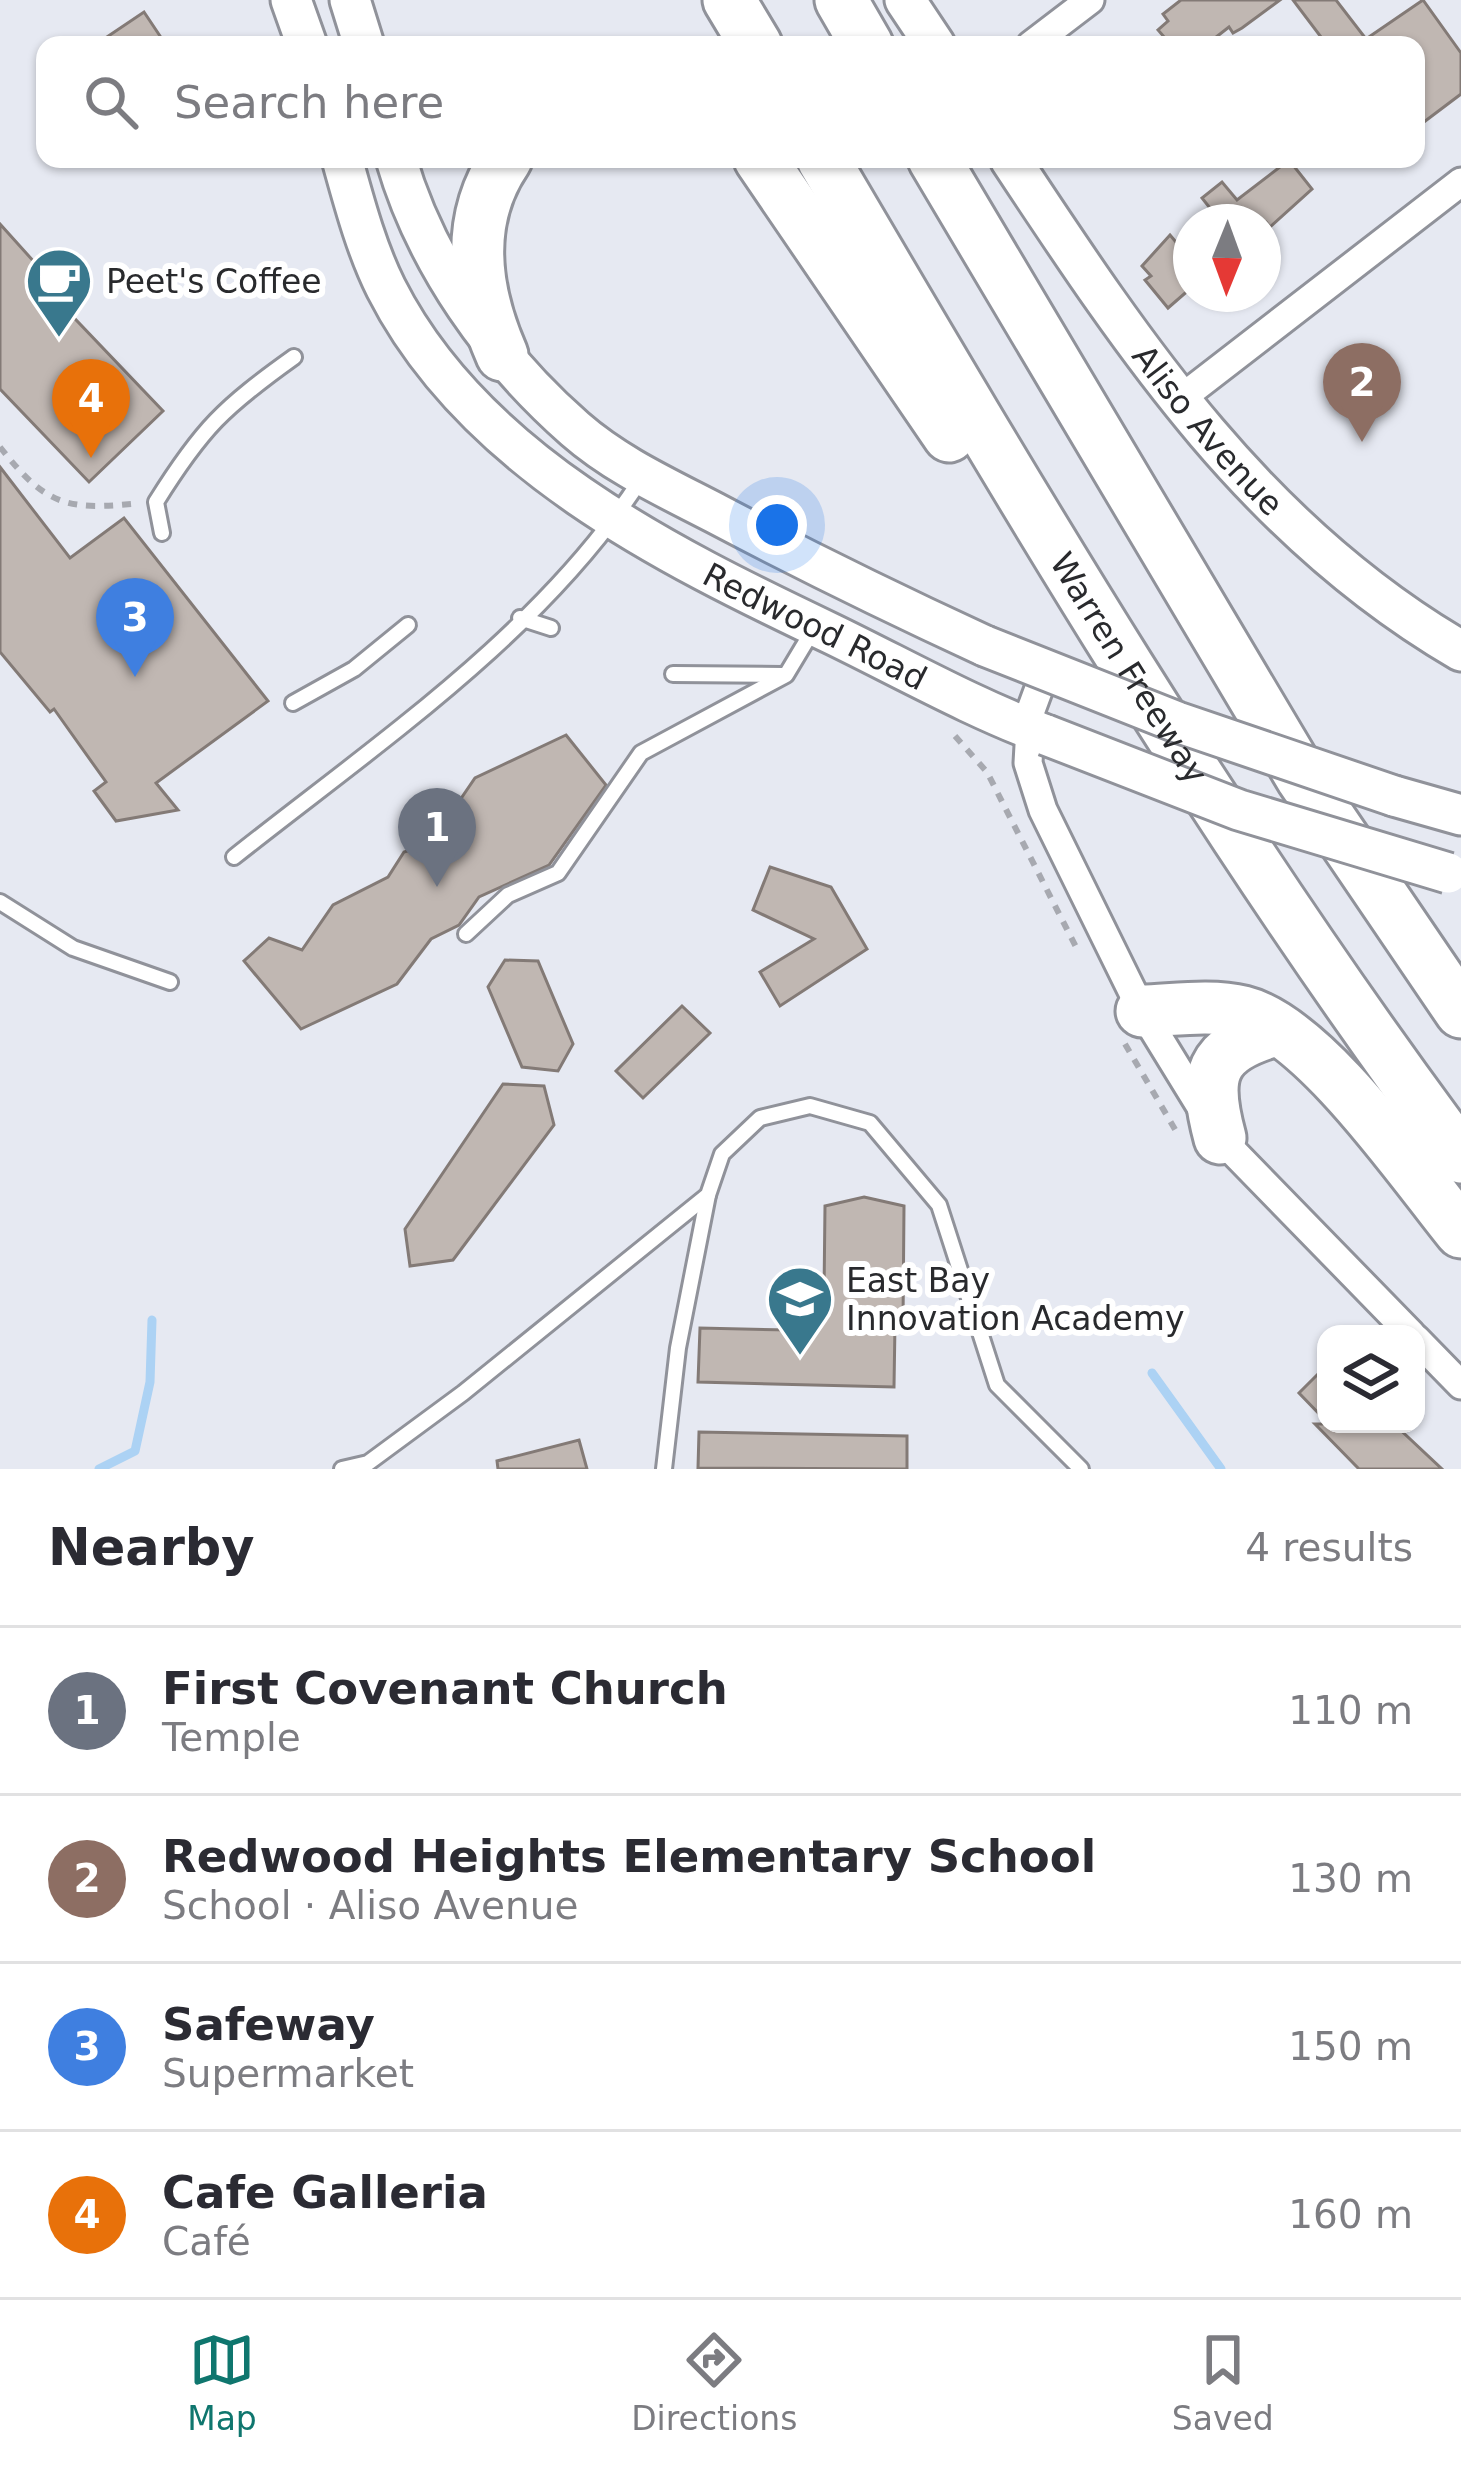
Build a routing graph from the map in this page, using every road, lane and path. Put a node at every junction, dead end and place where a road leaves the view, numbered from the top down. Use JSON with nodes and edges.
{"nodes":[{"id":1,"x":291,"y":0,"type":"edge"},
{"id":2,"x":350,"y":0,"type":"edge"},
{"id":3,"x":729,"y":0,"type":"edge"},
{"id":4,"x":841,"y":0,"type":"edge"},
{"id":5,"x":905,"y":0,"type":"edge"},
{"id":6,"x":1090,"y":0,"type":"edge"},
{"id":7,"x":305,"y":36,"type":"edge"},
{"id":8,"x":361,"y":36,"type":"edge"},
{"id":9,"x":751,"y":36,"type":"edge"},
{"id":10,"x":862,"y":36,"type":"edge"},
{"id":11,"x":928,"y":36,"type":"edge"},
{"id":12,"x":1043,"y":36,"type":"edge"},
{"id":13,"x":345,"y":168,"type":"edge"},
{"id":14,"x":400,"y":168,"type":"edge"},
{"id":15,"x":501,"y":168,"type":"edge"},
{"id":16,"x":766,"y":168,"type":"edge"},
{"id":17,"x":828,"y":168,"type":"edge"},
{"id":18,"x":939,"y":168,"type":"edge"},
{"id":19,"x":1016,"y":168,"type":"edge"},
{"id":20,"x":1461,"y":182,"type":"edge"},
{"id":21,"x":502,"y":355,"type":"junction"},
{"id":22,"x":294,"y":357,"type":"dead end"},
{"id":23,"x":1179,"y":400,"type":"junction"},
{"id":24,"x":0,"y":446,"type":"edge"},
{"id":25,"x":643,"y":475,"type":"junction"},
{"id":26,"x":156,"y":502,"type":"junction"},
{"id":27,"x":616,"y":518,"type":"junction"},
{"id":28,"x":162,"y":533,"type":"dead end"},
{"id":29,"x":1073,"y":586,"type":"junction"},
{"id":30,"x":520,"y":618,"type":"junction"},
{"id":31,"x":408,"y":625,"type":"dead end"},
{"id":32,"x":816,"y":626,"type":"junction"},
{"id":33,"x":551,"y":628,"type":"dead end"},
{"id":34,"x":1461,"y":651,"type":"edge"},
{"id":35,"x":1045,"y":671,"type":"junction"},
{"id":36,"x":673,"y":674,"type":"dead end"},
{"id":37,"x":786,"y":675,"type":"junction"},
{"id":38,"x":293,"y":703,"type":"dead end"},
{"id":39,"x":1036,"y":725,"type":"junction"},
{"id":40,"x":950,"y":732,"type":"dead end"},
{"id":41,"x":1461,"y":815,"type":"edge"},
{"id":42,"x":234,"y":857,"type":"dead end"},
{"id":43,"x":1454,"y":875,"type":"edge"},
{"id":44,"x":0,"y":902,"type":"edge"},
{"id":45,"x":466,"y":934,"type":"dead end"},
{"id":46,"x":1080,"y":955,"type":"dead end"},
{"id":47,"x":170,"y":982,"type":"dead end"},
{"id":48,"x":1461,"y":1012,"type":"edge"},
{"id":49,"x":1132,"y":1024,"type":"junction"},
{"id":50,"x":1276,"y":1030,"type":"junction"},
{"id":51,"x":1199,"y":1135,"type":"junction"},
{"id":52,"x":1461,"y":1157,"type":"edge"},
{"id":53,"x":708,"y":1195,"type":"junction"},
{"id":54,"x":1461,"y":1232,"type":"edge"},
{"id":55,"x":1401,"y":1325,"type":"edge"},
{"id":56,"x":1425,"y":1348,"type":"edge"},
{"id":57,"x":1461,"y":1385,"type":"edge"},
{"id":58,"x":343,"y":1469,"type":"edge"},
{"id":59,"x":664,"y":1469,"type":"edge"},
{"id":60,"x":1081,"y":1469,"type":"edge"}],
"edges":[{"from":1,"to":7,"type":"main road"},
{"from":2,"to":8,"type":"main road"},
{"from":3,"to":9,"type":"highway"},
{"from":4,"to":10,"type":"highway"},
{"from":5,"to":11,"type":"main road"},
{"from":6,"to":12,"type":"street"},
{"from":13,"to":27,"type":"main road","name":"Redwood Road"},
{"from":14,"to":21,"type":"main road","name":"Redwood Road"},
{"from":15,"to":21,"type":"highway"},
{"from":16,"to":29,"type":"highway"},
{"from":17,"to":29,"type":"highway","name":"Warren Freeway"},
{"from":18,"to":48,"type":"highway"},
{"from":19,"to":23,"type":"main road","name":"Aliso Avenue"},
{"from":20,"to":23,"type":"street"},
{"from":21,"to":25,"type":"main road","name":"Redwood Road"},
{"from":22,"to":26,"type":"lane"},
{"from":23,"to":34,"type":"main road","name":"Aliso Avenue"},
{"from":24,"to":26,"type":"path"},
{"from":25,"to":27,"type":"lane"},
{"from":25,"to":35,"type":"main road","name":"Redwood Road","bridge":true},
{"from":26,"to":28,"type":"lane"},
{"from":27,"to":30,"type":"lane"},
{"from":27,"to":32,"type":"main road","name":"Redwood Road"},
{"from":29,"to":52,"type":"highway","name":"Warren Freeway"},
{"from":30,"to":33,"type":"lane"},
{"from":30,"to":42,"type":"lane"},
{"from":31,"to":38,"type":"lane"},
{"from":32,"to":37,"type":"lane"},
{"from":32,"to":39,"type":"main road","name":"Redwood Road"},
{"from":35,"to":39,"type":"street"},
{"from":35,"to":41,"type":"main road","name":"Redwood Road","bridge":true},
{"from":36,"to":37,"type":"lane"},
{"from":37,"to":45,"type":"lane"},
{"from":39,"to":43,"type":"main road","name":"Redwood Road","bridge":true},
{"from":39,"to":49,"type":"street"},
{"from":40,"to":46,"type":"path"},
{"from":44,"to":47,"type":"lane"},
{"from":49,"to":50,"type":"highway"},
{"from":49,"to":51,"type":"street"},
{"from":49,"to":51,"type":"path"},
{"from":50,"to":51,"type":"highway"},
{"from":50,"to":54,"type":"highway"},
{"from":51,"to":55,"type":"street"},
{"from":53,"to":58,"type":"lane"},
{"from":53,"to":59,"type":"lane"},
{"from":53,"to":60,"type":"lane"},
{"from":56,"to":57,"type":"street"}]}
